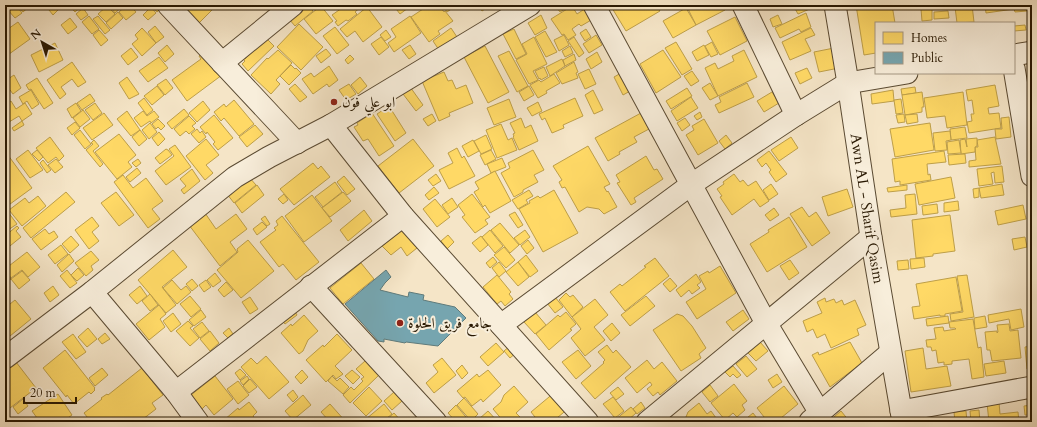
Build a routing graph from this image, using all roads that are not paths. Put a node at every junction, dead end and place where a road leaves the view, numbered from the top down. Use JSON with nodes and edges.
{"nodes":[{"id":1,"x":168,"y":5,"type":"edge"},
{"id":2,"x":293,"y":5,"type":"edge"},
{"id":3,"x":530,"y":5,"type":"edge"},
{"id":4,"x":594,"y":5,"type":"edge"},
{"id":5,"x":743,"y":5,"type":"edge"},
{"id":6,"x":835,"y":5,"type":"edge"},
{"id":7,"x":1032,"y":52,"type":"edge"},
{"id":8,"x":1015,"y":55,"type":"edge"},
{"id":9,"x":222,"y":63,"type":"junction"},
{"id":10,"x":901,"y":74,"type":"edge"},
{"id":11,"x":1015,"y":74,"type":"edge"},
{"id":12,"x":848,"y":83,"type":"junction"},
{"id":13,"x":796,"y":115,"type":"junction"},
{"id":14,"x":331,"y":124,"type":"junction"},
{"id":15,"x":296,"y":143,"type":"junction"},
{"id":16,"x":1032,"y":176,"type":"edge"},
{"id":17,"x":692,"y":184,"type":"junction"},
{"id":18,"x":403,"y":216,"type":"junction"},
{"id":19,"x":871,"y":237,"type":"junction"},
{"id":20,"x":311,"y":286,"type":"junction"},
{"id":21,"x":92,"y":292,"type":"junction"},
{"id":22,"x":766,"y":323,"type":"junction"},
{"id":23,"x":501,"y":325,"type":"junction"},
{"id":24,"x":890,"y":353,"type":"junction"},
{"id":25,"x":5,"y":358,"type":"edge"},
{"id":26,"x":1032,"y":387,"type":"edge"},
{"id":27,"x":176,"y":392,"type":"junction"},
{"id":28,"x":902,"y":416,"type":"edge"},
{"id":29,"x":814,"y":417,"type":"edge"},
{"id":30,"x":198,"y":422,"type":"edge"},
{"id":31,"x":436,"y":422,"type":"edge"},
{"id":32,"x":588,"y":422,"type":"edge"},
{"id":33,"x":647,"y":422,"type":"edge"}],
"edges":[{"from":1,"to":9,"type":"street"},
{"from":2,"to":9,"type":"street"},
{"from":3,"to":14,"type":"street"},
{"from":4,"to":17,"type":"street"},
{"from":5,"to":13,"type":"street"},
{"from":6,"to":12,"type":"street","name":"Awn AL - Sharif Qasim"},
{"from":7,"to":8,"type":"street"},
{"from":9,"to":15,"type":"street"},
{"from":10,"to":12,"type":"street"},
{"from":11,"to":16,"type":"street"},
{"from":12,"to":13,"type":"street"},
{"from":12,"to":19,"type":"street","name":"Awn AL - Sharif Qasim"},
{"from":13,"to":17,"type":"street"},
{"from":14,"to":15,"type":"street"},
{"from":14,"to":18,"type":"street"},
{"from":15,"to":21,"type":"street"},
{"from":17,"to":22,"type":"street"},
{"from":17,"to":23,"type":"street"},
{"from":18,"to":20,"type":"street"},
{"from":18,"to":23,"type":"street"},
{"from":19,"to":22,"type":"street"},
{"from":19,"to":24,"type":"street","name":"Awn AL - Sharif Qasim"},
{"from":20,"to":27,"type":"street"},
{"from":20,"to":31,"type":"street"},
{"from":21,"to":25,"type":"street"},
{"from":21,"to":27,"type":"street"},
{"from":22,"to":29,"type":"street"},
{"from":22,"to":33,"type":"street"},
{"from":23,"to":32,"type":"street"},
{"from":24,"to":28,"type":"street","name":"Awn AL - Sharif Qasim"},
{"from":24,"to":29,"type":"street"},
{"from":26,"to":28,"type":"street"},
{"from":27,"to":30,"type":"street"}]}
